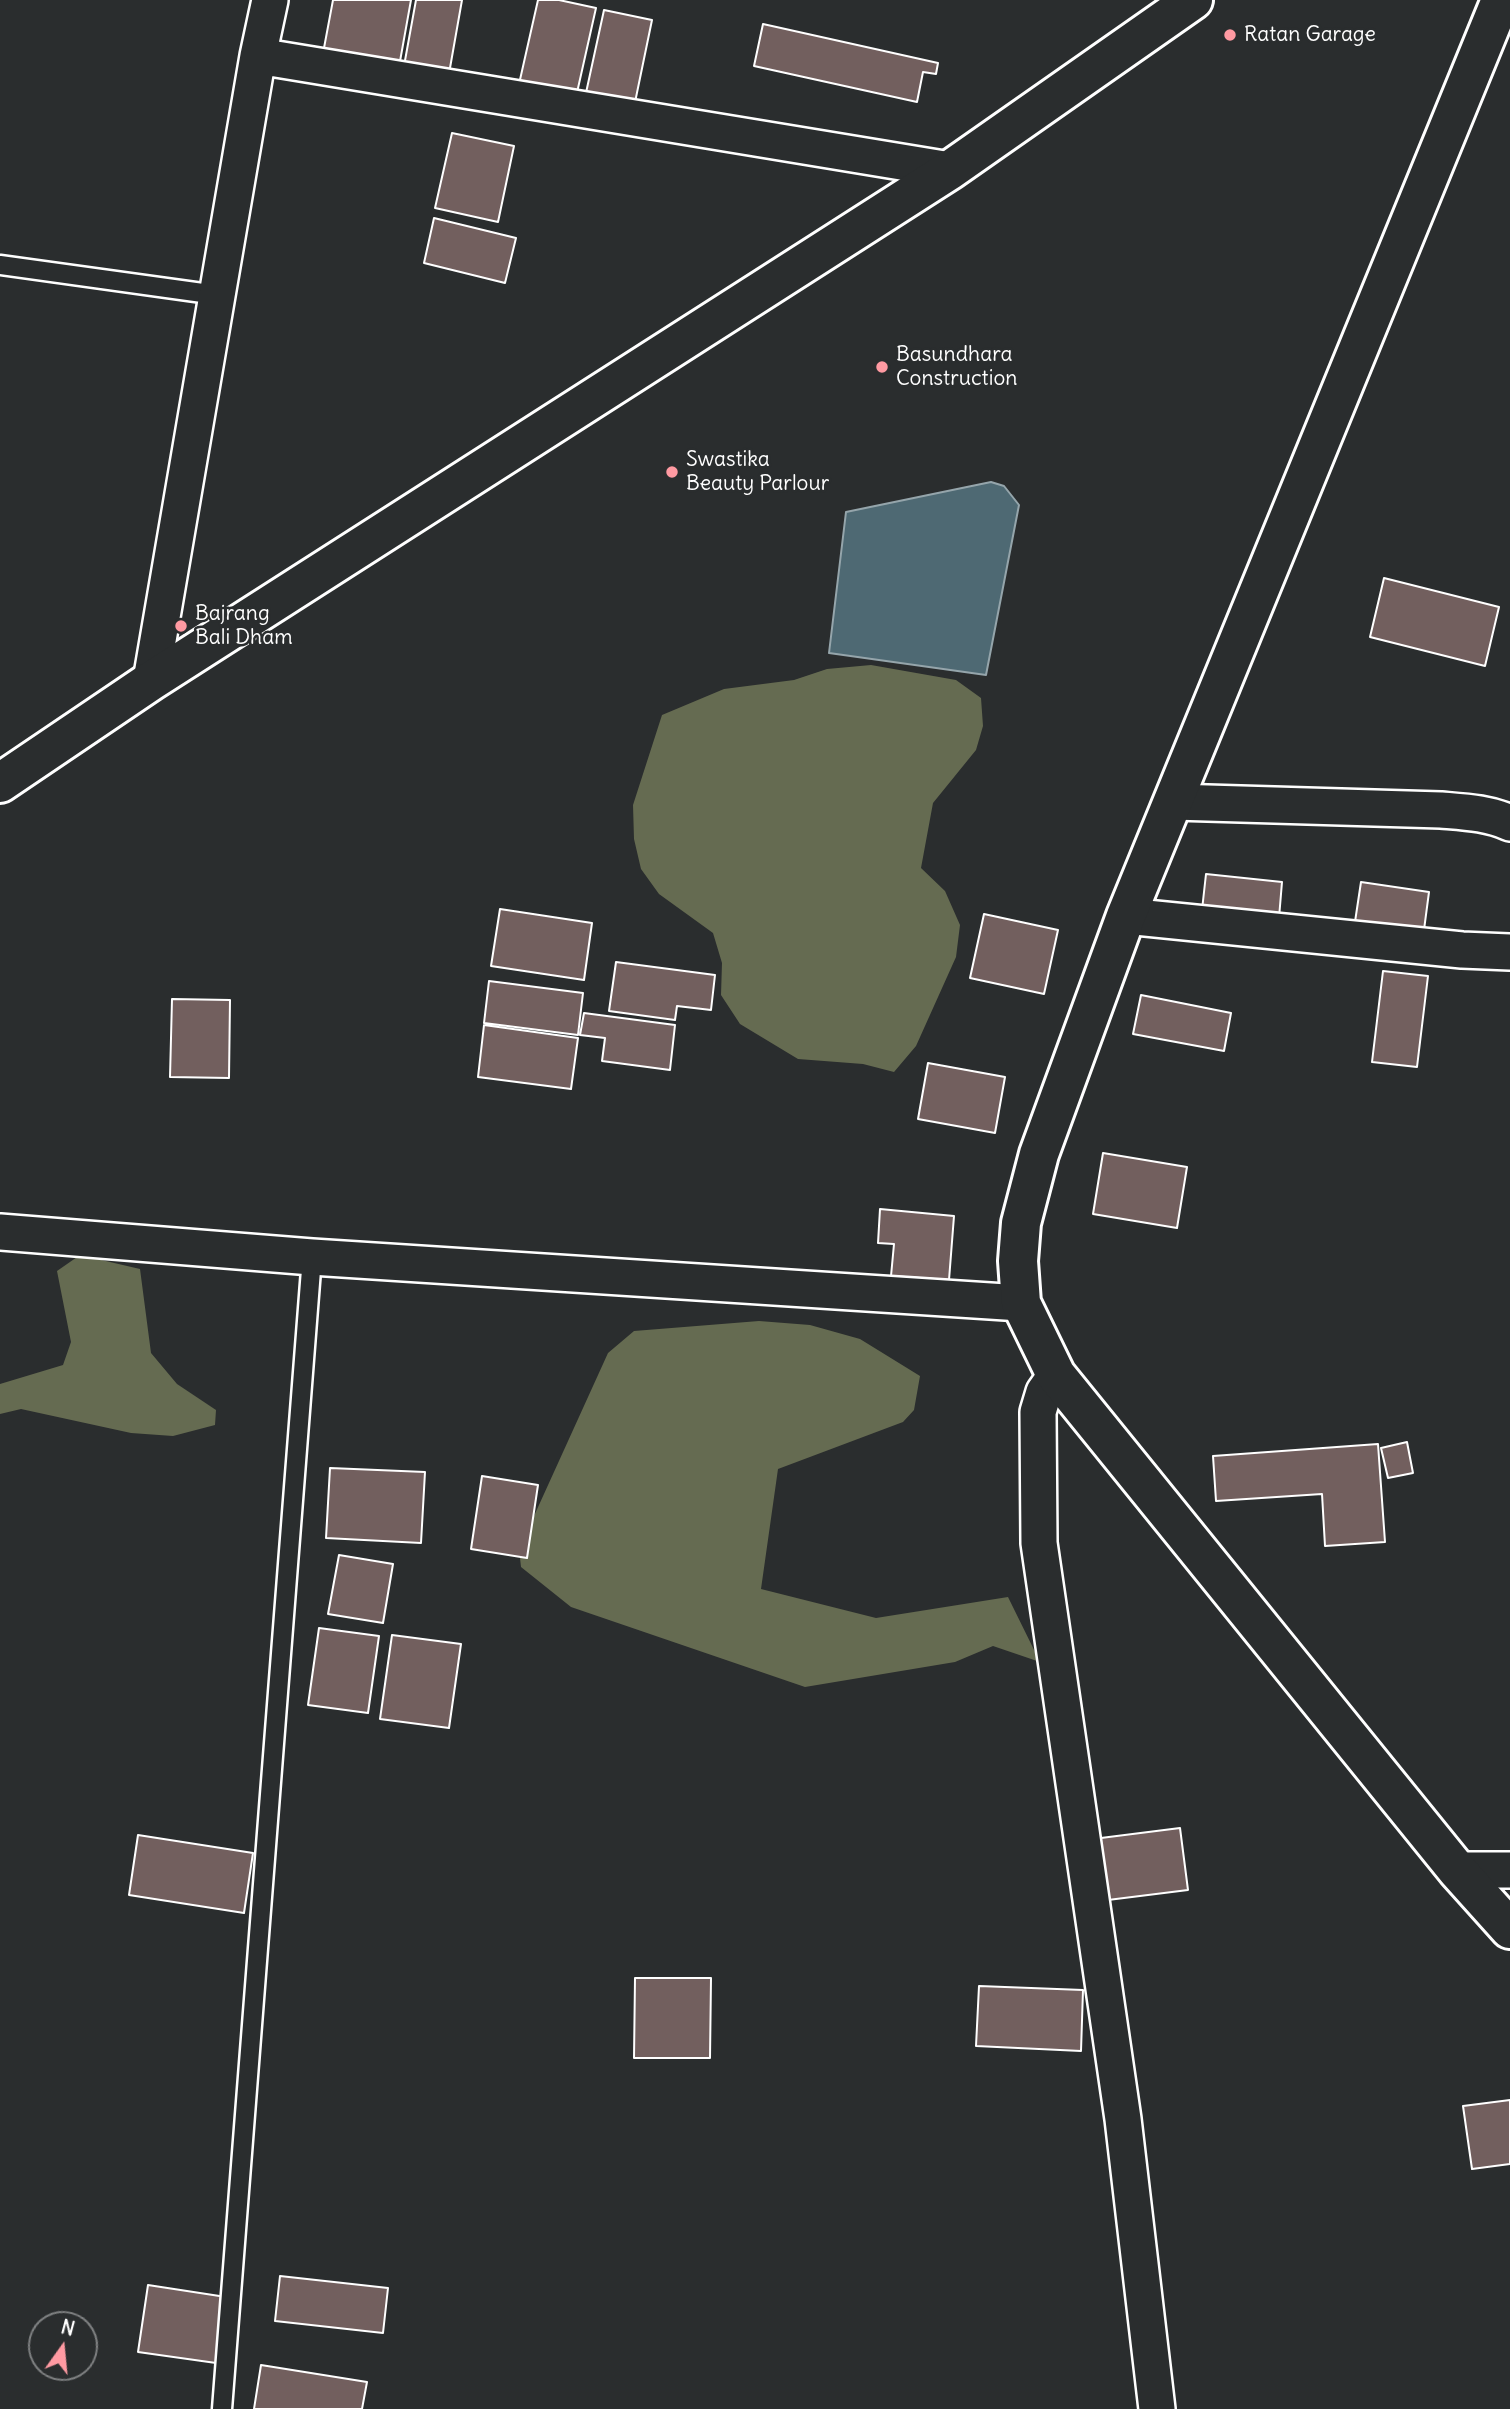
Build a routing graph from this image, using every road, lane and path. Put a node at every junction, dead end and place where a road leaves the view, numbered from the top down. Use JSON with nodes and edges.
{"nodes":[{"id":1,"x":270,"y":0,"type":"edge"},
{"id":2,"x":1193,"y":0,"type":"edge"},
{"id":3,"x":1501,"y":0,"type":"edge"},
{"id":4,"x":258,"y":56,"type":"junction"},
{"id":5,"x":950,"y":170,"type":"junction"},
{"id":6,"x":0,"y":265,"type":"edge"},
{"id":7,"x":217,"y":295,"type":"junction"},
{"id":8,"x":151,"y":681,"type":"junction"},
{"id":9,"x":0,"y":783,"type":"edge"},
{"id":10,"x":1174,"y":802,"type":"junction"},
{"id":11,"x":1510,"y":823,"type":"edge"},
{"id":12,"x":1126,"y":916,"type":"junction"},
{"id":13,"x":1510,"y":952,"type":"edge"},
{"id":14,"x":0,"y":1232,"type":"edge"},
{"id":15,"x":312,"y":1257,"type":"junction"},
{"id":16,"x":1021,"y":1303,"type":"junction"},
{"id":17,"x":1056,"y":1375,"type":"junction"},
{"id":18,"x":1457,"y":1870,"type":"junction"},
{"id":19,"x":1510,"y":1870,"type":"edge"},
{"id":20,"x":1510,"y":1929,"type":"edge"},
{"id":21,"x":222,"y":2409,"type":"edge"},
{"id":22,"x":1157,"y":2409,"type":"edge"}],
"edges":[{"from":1,"to":4,"type":"street"},
{"from":2,"to":5,"type":"street"},
{"from":3,"to":10,"type":"street"},
{"from":4,"to":5,"type":"street"},
{"from":4,"to":7,"type":"street"},
{"from":5,"to":8,"type":"street"},
{"from":6,"to":7,"type":"lane"},
{"from":7,"to":8,"type":"street"},
{"from":8,"to":9,"type":"street"},
{"from":10,"to":11,"type":"street"},
{"from":10,"to":12,"type":"street"},
{"from":12,"to":13,"type":"street"},
{"from":12,"to":16,"type":"street"},
{"from":14,"to":15,"type":"street"},
{"from":15,"to":16,"type":"street"},
{"from":15,"to":21,"type":"lane"},
{"from":16,"to":17,"type":"street"},
{"from":17,"to":18,"type":"street"},
{"from":17,"to":22,"type":"street"},
{"from":18,"to":19,"type":"street"},
{"from":18,"to":20,"type":"street"}]}
